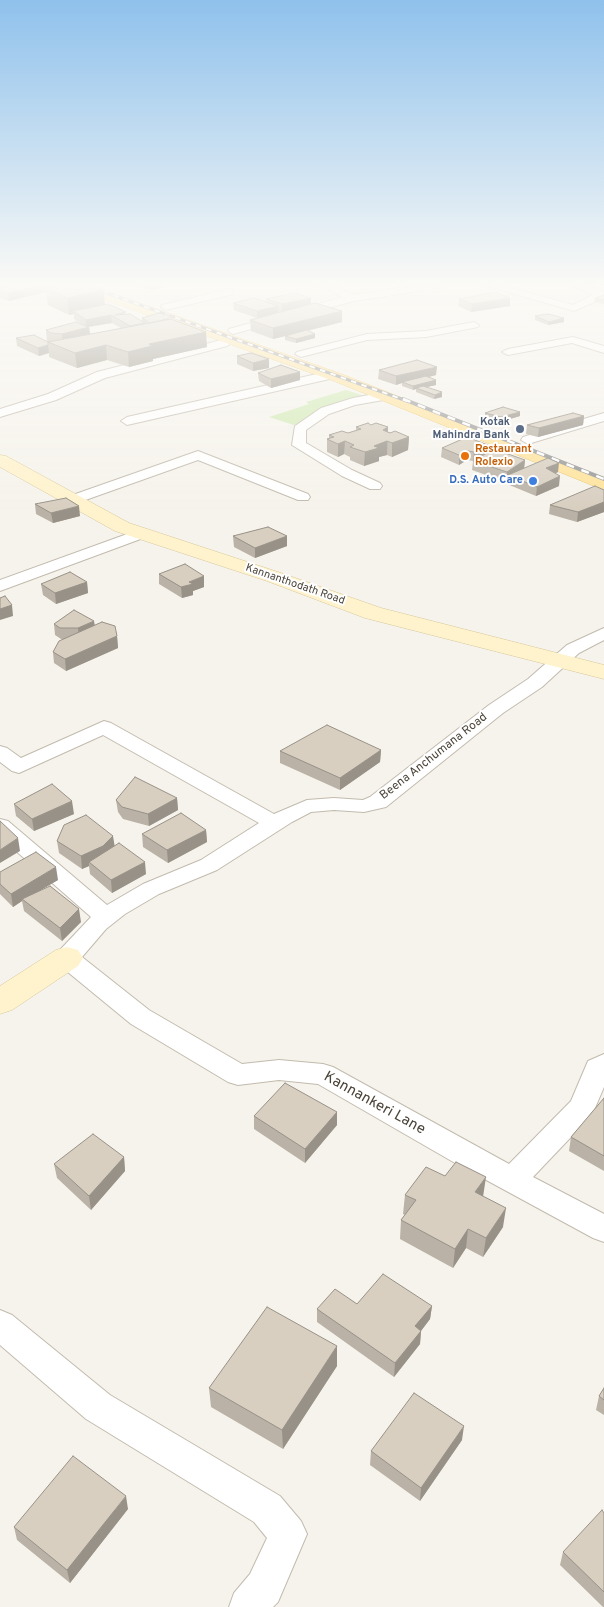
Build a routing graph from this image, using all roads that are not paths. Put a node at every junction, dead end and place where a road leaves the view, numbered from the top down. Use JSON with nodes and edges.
{"nodes":[{"id":1,"x":164,"y":359,"type":"edge"},
{"id":2,"x":289,"y":359,"type":"edge"},
{"id":3,"x":315,"y":359,"type":"edge"},
{"id":4,"x":356,"y":374,"type":"junction"},
{"id":5,"x":335,"y":377,"type":"junction"},
{"id":6,"x":385,"y":396,"type":"junction"},
{"id":7,"x":0,"y":413,"type":"edge"},
{"id":8,"x":604,"y":417,"type":"edge"},
{"id":9,"x":127,"y":421,"type":"dead end"},
{"id":10,"x":528,"y":440,"type":"junction"},
{"id":11,"x":0,"y":460,"type":"edge"},
{"id":12,"x":604,"y":470,"type":"edge"},
{"id":13,"x":604,"y":484,"type":"edge"},
{"id":14,"x":375,"y":486,"type":"dead end"},
{"id":15,"x":303,"y":497,"type":"dead end"},
{"id":16,"x":72,"y":500,"type":"junction"},
{"id":17,"x":141,"y":534,"type":"junction"},
{"id":18,"x":0,"y":586,"type":"edge"},
{"id":19,"x":604,"y":633,"type":"edge"},
{"id":20,"x":560,"y":661,"type":"junction"},
{"id":21,"x":604,"y":672,"type":"edge"},
{"id":22,"x":0,"y":752,"type":"edge"},
{"id":23,"x":274,"y":823,"type":"junction"},
{"id":24,"x":0,"y":826,"type":"edge"},
{"id":25,"x":107,"y":918,"type":"junction"},
{"id":26,"x":67,"y":958,"type":"junction"},
{"id":27,"x":0,"y":1002,"type":"edge"},
{"id":28,"x":604,"y":1064,"type":"edge"},
{"id":29,"x":512,"y":1180,"type":"junction"},
{"id":30,"x":604,"y":1229,"type":"edge"},
{"id":31,"x":0,"y":1325,"type":"edge"},
{"id":32,"x":248,"y":1607,"type":"edge"}],
"edges":[{"from":1,"to":7,"type":"street"},
{"from":2,"to":5,"type":"main road"},
{"from":3,"to":4,"type":"main road"},
{"from":4,"to":5,"type":"main road"},
{"from":4,"to":10,"type":"main road"},
{"from":5,"to":6,"type":"main road"},
{"from":5,"to":9,"type":"street"},
{"from":6,"to":13,"type":"main road"},
{"from":6,"to":14,"type":"street"},
{"from":8,"to":10,"type":"street"},
{"from":10,"to":12,"type":"main road"},
{"from":11,"to":16,"type":"street","name":"Kannanthodath Road"},
{"from":15,"to":16,"type":"street"},
{"from":16,"to":17,"type":"street","name":"Kannanthodath Road"},
{"from":17,"to":18,"type":"street"},
{"from":17,"to":20,"type":"street","name":"Kannanthodath Road"},
{"from":19,"to":20,"type":"street","name":"Beena Anchumana Road"},
{"from":20,"to":21,"type":"street","name":"Kannanthodath Road"},
{"from":20,"to":23,"type":"street","name":"Beena Anchumana Road"},
{"from":22,"to":23,"type":"street"},
{"from":23,"to":25,"type":"street","name":"Beena Anchumana Road"},
{"from":24,"to":25,"type":"street"},
{"from":25,"to":26,"type":"street","name":"Beena Anchumana Road"},
{"from":26,"to":27,"type":"street","name":"Beena Anchumana Road"},
{"from":26,"to":29,"type":"street","name":"Kannankeri Lane"},
{"from":28,"to":29,"type":"street"},
{"from":29,"to":30,"type":"street","name":"Kannankeri Lane"},
{"from":31,"to":32,"type":"street"}]}
